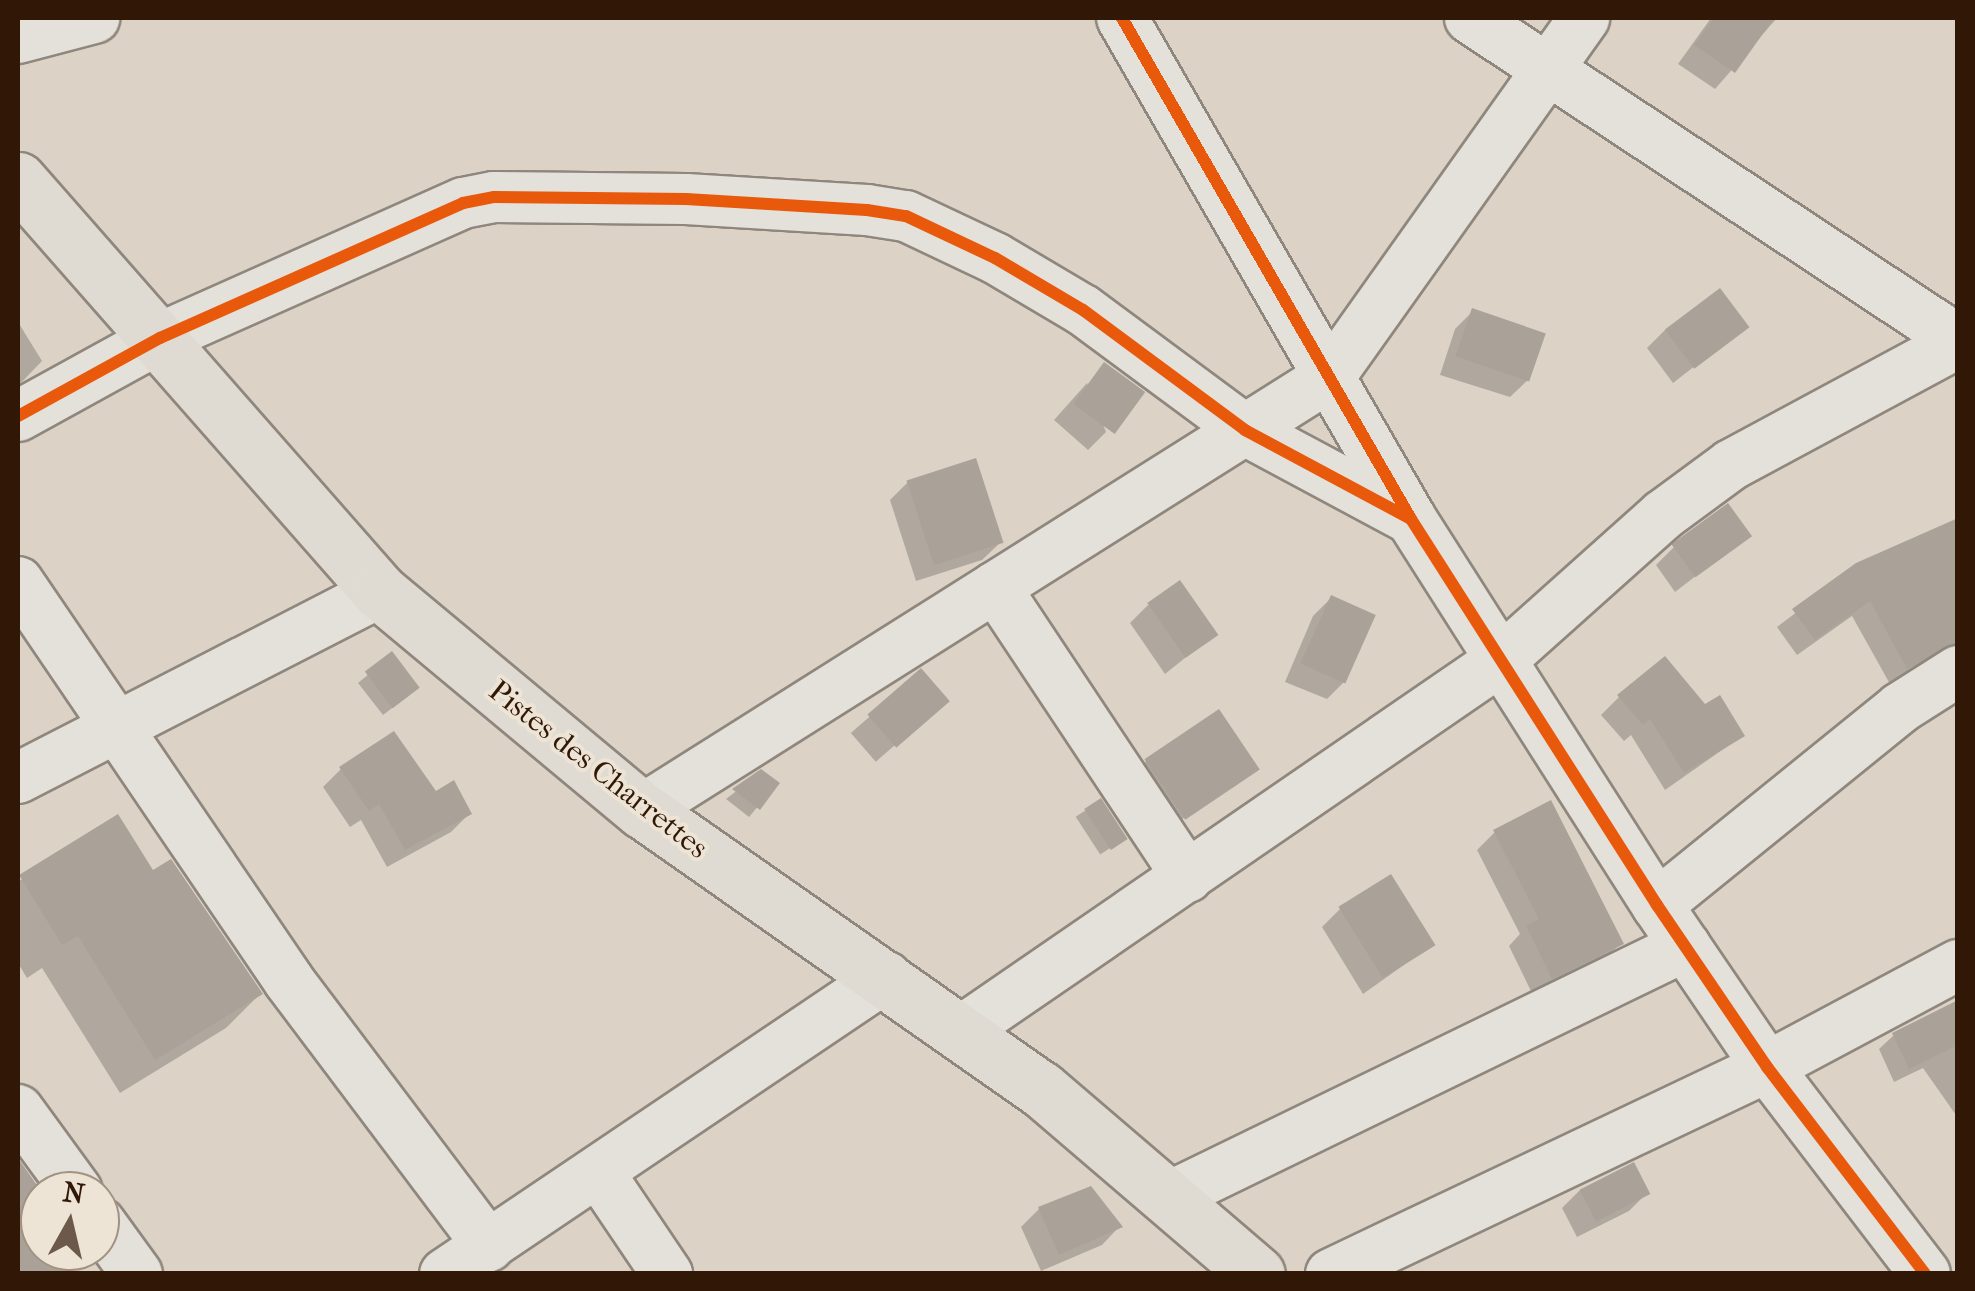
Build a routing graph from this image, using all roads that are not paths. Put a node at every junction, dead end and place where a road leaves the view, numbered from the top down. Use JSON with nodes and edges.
{"nodes":[{"id":1,"x":94,"y":18,"type":"edge"},
{"id":2,"x":1122,"y":18,"type":"edge"},
{"id":3,"x":1470,"y":18,"type":"edge"},
{"id":4,"x":1584,"y":18,"type":"edge"},
{"id":5,"x":18,"y":38,"type":"edge"},
{"id":6,"x":1548,"y":74,"type":"junction"},
{"id":7,"x":18,"y":180,"type":"edge"},
{"id":8,"x":160,"y":338,"type":"junction"},
{"id":9,"x":1958,"y":341,"type":"edge"},
{"id":10,"x":1330,"y":376,"type":"junction"},
{"id":11,"x":18,"y":416,"type":"edge"},
{"id":12,"x":1245,"y":430,"type":"junction"},
{"id":13,"x":1411,"y":519,"type":"junction"},
{"id":14,"x":18,"y":582,"type":"edge"},
{"id":15,"x":994,"y":587,"type":"junction"},
{"id":16,"x":380,"y":592,"type":"junction"},
{"id":17,"x":1501,"y":660,"type":"junction"},
{"id":18,"x":1958,"y":671,"type":"edge"},
{"id":19,"x":113,"y":728,"type":"junction"},
{"id":20,"x":18,"y":778,"type":"edge"},
{"id":21,"x":642,"y":810,"type":"junction"},
{"id":22,"x":1188,"y":877,"type":"junction"},
{"id":23,"x":1657,"y":904,"type":"junction"},
{"id":24,"x":1685,"y":946,"type":"junction"},
{"id":25,"x":1958,"y":965,"type":"edge"},
{"id":26,"x":886,"y":978,"type":"junction"},
{"id":27,"x":961,"y":1031,"type":"junction"},
{"id":28,"x":1768,"y":1067,"type":"junction"},
{"id":29,"x":18,"y":1110,"type":"edge"},
{"id":30,"x":62,"y":1171,"type":"edge"},
{"id":31,"x":599,"y":1173,"type":"junction"},
{"id":32,"x":1169,"y":1196,"type":"junction"},
{"id":33,"x":488,"y":1246,"type":"junction"},
{"id":34,"x":120,"y":1251,"type":"edge"},
{"id":35,"x":137,"y":1274,"type":"edge"},
{"id":36,"x":445,"y":1274,"type":"edge"},
{"id":37,"x":667,"y":1274,"type":"edge"},
{"id":38,"x":1257,"y":1274,"type":"edge"},
{"id":39,"x":1332,"y":1274,"type":"edge"},
{"id":40,"x":1925,"y":1274,"type":"edge"}],
"edges":[{"from":1,"to":5,"type":"street"},
{"from":2,"to":10,"type":"street"},
{"from":3,"to":6,"type":"street"},
{"from":4,"to":6,"type":"street"},
{"from":6,"to":9,"type":"street"},
{"from":6,"to":10,"type":"street"},
{"from":7,"to":8,"type":"main road","name":"Pistes des Charrettes"},
{"from":8,"to":11,"type":"street"},
{"from":8,"to":12,"type":"street"},
{"from":8,"to":16,"type":"main road","name":"Pistes des Charrettes"},
{"from":9,"to":17,"type":"street"},
{"from":10,"to":12,"type":"street"},
{"from":10,"to":13,"type":"street"},
{"from":12,"to":13,"type":"street"},
{"from":12,"to":15,"type":"street"},
{"from":13,"to":17,"type":"street"},
{"from":14,"to":19,"type":"street"},
{"from":15,"to":21,"type":"street"},
{"from":15,"to":22,"type":"street"},
{"from":16,"to":19,"type":"street"},
{"from":16,"to":21,"type":"main road","name":"Pistes des Charrettes"},
{"from":17,"to":22,"type":"street"},
{"from":17,"to":23,"type":"street"},
{"from":18,"to":23,"type":"street"},
{"from":19,"to":20,"type":"street"},
{"from":19,"to":33,"type":"street"},
{"from":21,"to":26,"type":"main road","name":"Pistes des Charrettes"},
{"from":22,"to":27,"type":"street"},
{"from":23,"to":24,"type":"street"},
{"from":24,"to":28,"type":"street"},
{"from":24,"to":32,"type":"street"},
{"from":25,"to":28,"type":"street"},
{"from":26,"to":27,"type":"main road","name":"Pistes des Charrettes"},
{"from":26,"to":31,"type":"street"},
{"from":27,"to":32,"type":"main road","name":"Pistes des Charrettes"},
{"from":28,"to":39,"type":"street"},
{"from":28,"to":40,"type":"street"},
{"from":29,"to":30,"type":"street"},
{"from":31,"to":33,"type":"street"},
{"from":31,"to":37,"type":"street"},
{"from":32,"to":38,"type":"main road","name":"Pistes des Charrettes"},
{"from":33,"to":36,"type":"street"},
{"from":34,"to":35,"type":"street"}]}
